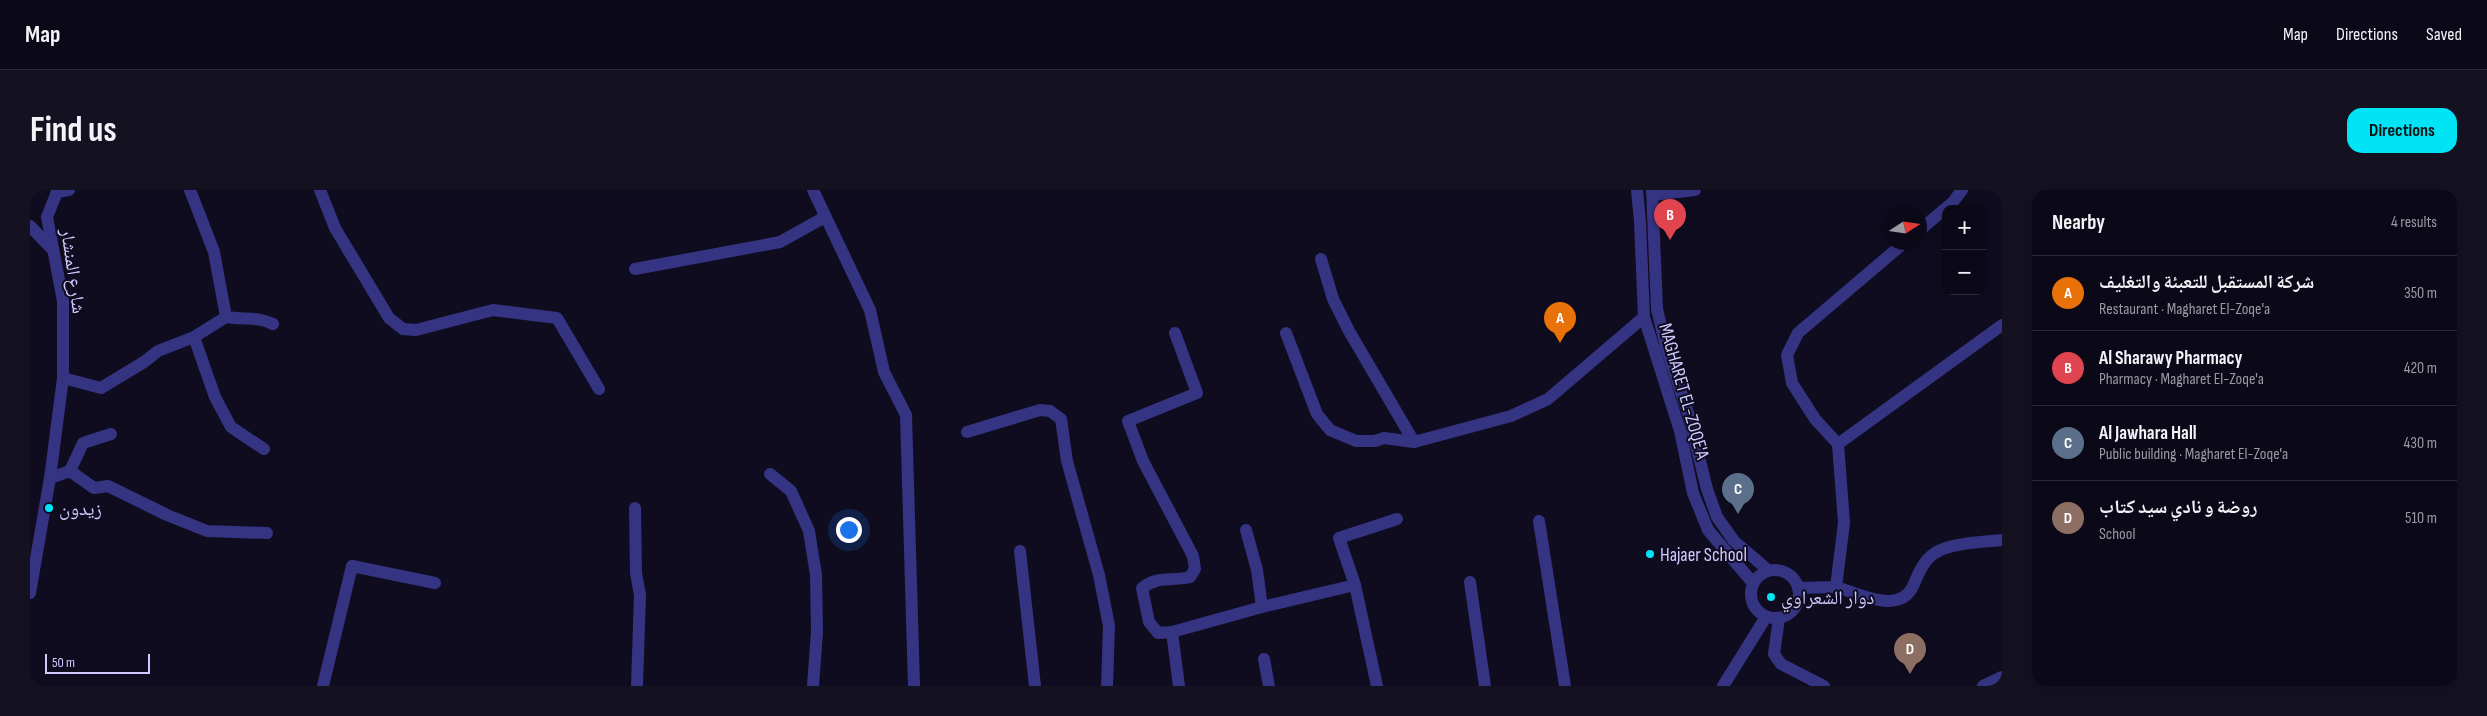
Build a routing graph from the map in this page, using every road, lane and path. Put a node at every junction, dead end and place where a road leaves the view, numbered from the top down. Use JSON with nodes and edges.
{"nodes":[{"id":1,"x":190,"y":190,"type":"edge"},
{"id":2,"x":320,"y":190,"type":"edge"},
{"id":3,"x":813,"y":190,"type":"edge"},
{"id":4,"x":1637,"y":190,"type":"edge"},
{"id":5,"x":1695,"y":190,"type":"edge"},
{"id":6,"x":1962,"y":190,"type":"edge"},
{"id":7,"x":61,"y":191,"type":"edge"},
{"id":8,"x":1652,"y":193,"type":"edge"},
{"id":9,"x":825,"y":217,"type":"junction"},
{"id":10,"x":1927,"y":224,"type":"edge"},
{"id":11,"x":30,"y":226,"type":"edge"},
{"id":12,"x":52,"y":249,"type":"junction"},
{"id":13,"x":1896,"y":250,"type":"edge"},
{"id":14,"x":1320,"y":259,"type":"dead end"},
{"id":15,"x":635,"y":269,"type":"dead end"},
{"id":16,"x":226,"y":317,"type":"junction"},
{"id":17,"x":1644,"y":317,"type":"junction"},
{"id":18,"x":273,"y":324,"type":"dead end"},
{"id":19,"x":2002,"y":325,"type":"edge"},
{"id":20,"x":1175,"y":333,"type":"dead end"},
{"id":21,"x":1286,"y":334,"type":"dead end"},
{"id":22,"x":194,"y":337,"type":"junction"},
{"id":23,"x":63,"y":378,"type":"junction"},
{"id":24,"x":599,"y":389,"type":"dead end"},
{"id":25,"x":967,"y":432,"type":"dead end"},
{"id":26,"x":111,"y":434,"type":"dead end"},
{"id":27,"x":1414,"y":442,"type":"junction"},
{"id":28,"x":1838,"y":444,"type":"junction"},
{"id":29,"x":264,"y":450,"type":"dead end"},
{"id":30,"x":70,"y":471,"type":"junction"},
{"id":31,"x":770,"y":474,"type":"dead end"},
{"id":32,"x":50,"y":478,"type":"junction"},
{"id":33,"x":635,"y":508,"type":"dead end"},
{"id":34,"x":1397,"y":520,"type":"dead end"},
{"id":35,"x":1539,"y":521,"type":"dead end"},
{"id":36,"x":1246,"y":530,"type":"dead end"},
{"id":37,"x":267,"y":533,"type":"dead end"},
{"id":38,"x":2002,"y":540,"type":"edge"},
{"id":39,"x":1020,"y":551,"type":"dead end"},
{"id":40,"x":1768,"y":570,"type":"junction"},
{"id":41,"x":1470,"y":582,"type":"dead end"},
{"id":42,"x":435,"y":583,"type":"dead end"},
{"id":43,"x":1753,"y":583,"type":"junction"},
{"id":44,"x":1355,"y":584,"type":"junction"},
{"id":45,"x":1798,"y":588,"type":"junction"},
{"id":46,"x":1836,"y":588,"type":"junction"},
{"id":47,"x":30,"y":594,"type":"edge"},
{"id":48,"x":1262,"y":607,"type":"junction"},
{"id":49,"x":1773,"y":618,"type":"junction"},
{"id":50,"x":1172,"y":632,"type":"junction"},
{"id":51,"x":1264,"y":659,"type":"dead end"},
{"id":52,"x":2002,"y":677,"type":"edge"},
{"id":53,"x":323,"y":686,"type":"edge"},
{"id":54,"x":637,"y":686,"type":"edge"},
{"id":55,"x":814,"y":686,"type":"edge"},
{"id":56,"x":914,"y":686,"type":"edge"},
{"id":57,"x":1035,"y":686,"type":"edge"},
{"id":58,"x":1107,"y":686,"type":"edge"},
{"id":59,"x":1180,"y":686,"type":"edge"},
{"id":60,"x":1269,"y":686,"type":"edge"},
{"id":61,"x":1377,"y":686,"type":"edge"},
{"id":62,"x":1485,"y":686,"type":"edge"},
{"id":63,"x":1565,"y":686,"type":"edge"},
{"id":64,"x":1723,"y":686,"type":"edge"},
{"id":65,"x":1824,"y":686,"type":"edge"},
{"id":66,"x":1983,"y":686,"type":"edge"}],
"edges":[{"from":1,"to":16,"type":"street"},
{"from":2,"to":24,"type":"street"},
{"from":3,"to":9,"type":"street"},
{"from":4,"to":17,"type":"street","name":"MAGHARET EL-ZOQE'A"},
{"from":5,"to":8,"type":"street"},
{"from":6,"to":10,"type":"street"},
{"from":7,"to":12,"type":"street","name":"شارع المنشار"},
{"from":8,"to":40,"type":"street","name":"MAGHARET EL-ZOQE'A"},
{"from":9,"to":15,"type":"street"},
{"from":9,"to":56,"type":"street"},
{"from":11,"to":12,"type":"street"},
{"from":12,"to":23,"type":"street","name":"شارع المنشار"},
{"from":13,"to":28,"type":"street"},
{"from":14,"to":27,"type":"street"},
{"from":16,"to":18,"type":"street"},
{"from":16,"to":22,"type":"street"},
{"from":17,"to":27,"type":"street"},
{"from":17,"to":43,"type":"street","name":"MAGHARET EL-ZOQE'A"},
{"from":19,"to":28,"type":"street"},
{"from":20,"to":50,"type":"street"},
{"from":21,"to":27,"type":"street"},
{"from":22,"to":23,"type":"street"},
{"from":22,"to":29,"type":"street"},
{"from":23,"to":32,"type":"street","name":"شارع المنشار"},
{"from":25,"to":58,"type":"street"},
{"from":26,"to":30,"type":"street"},
{"from":28,"to":46,"type":"street"},
{"from":30,"to":32,"type":"street"},
{"from":30,"to":37,"type":"street"},
{"from":31,"to":55,"type":"street"},
{"from":32,"to":47,"type":"street","name":"شارع المنشار"},
{"from":33,"to":54,"type":"street"},
{"from":34,"to":44,"type":"street"},
{"from":35,"to":63,"type":"street"},
{"from":36,"to":48,"type":"street"},
{"from":38,"to":46,"type":"street"},
{"from":39,"to":57,"type":"street"},
{"from":40,"to":43,"type":"street"},
{"from":40,"to":45,"type":"street"},
{"from":41,"to":62,"type":"street"},
{"from":42,"to":53,"type":"street"},
{"from":43,"to":49,"type":"street"},
{"from":44,"to":48,"type":"street"},
{"from":44,"to":61,"type":"street"},
{"from":45,"to":46,"type":"street"},
{"from":45,"to":49,"type":"street"},
{"from":48,"to":50,"type":"street"},
{"from":49,"to":64,"type":"street"},
{"from":49,"to":65,"type":"street"},
{"from":50,"to":59,"type":"street"},
{"from":51,"to":60,"type":"street"},
{"from":52,"to":66,"type":"street"}]}
